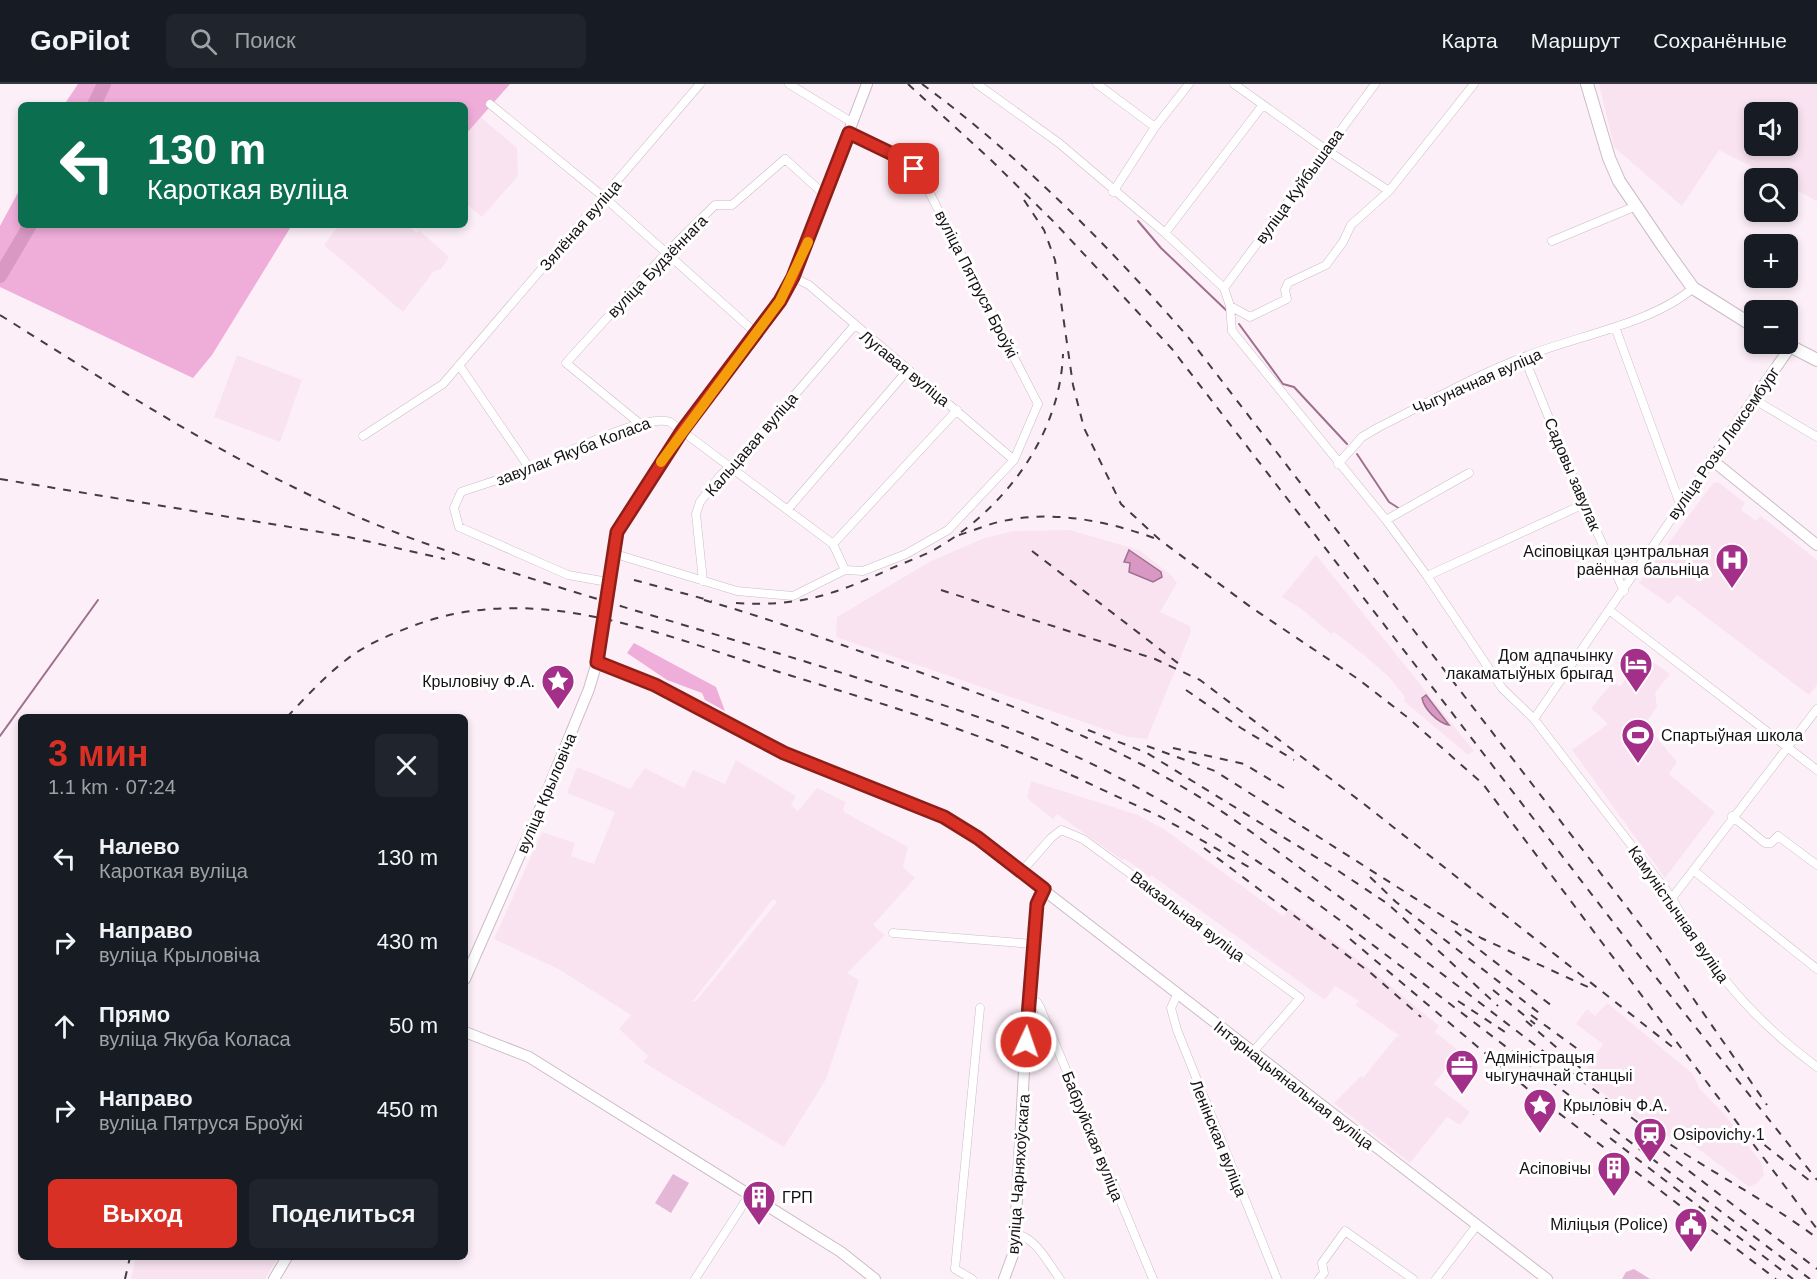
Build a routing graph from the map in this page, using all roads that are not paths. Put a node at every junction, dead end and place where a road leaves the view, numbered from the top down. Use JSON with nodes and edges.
{"nodes":[{"id":1,"x":700,"y":84,"type":"edge"},
{"id":2,"x":789,"y":84,"type":"edge"},
{"id":3,"x":867,"y":84,"type":"edge"},
{"id":4,"x":977,"y":84,"type":"edge"},
{"id":5,"x":1097,"y":84,"type":"edge"},
{"id":6,"x":1189,"y":84,"type":"edge"},
{"id":7,"x":1234,"y":84,"type":"edge"},
{"id":8,"x":1473,"y":84,"type":"edge"},
{"id":9,"x":1587,"y":84,"type":"edge"},
{"id":10,"x":1373,"y":85,"type":"edge"},
{"id":11,"x":490,"y":104,"type":"dead end"},
{"id":12,"x":1262,"y":106,"type":"junction"},
{"id":13,"x":1155,"y":127,"type":"junction"},
{"id":14,"x":851,"y":128,"type":"junction"},
{"id":15,"x":1325,"y":149,"type":"junction"},
{"id":16,"x":1389,"y":191,"type":"junction"},
{"id":17,"x":1113,"y":192,"type":"junction"},
{"id":18,"x":826,"y":196,"type":"junction"},
{"id":19,"x":605,"y":198,"type":"junction"},
{"id":20,"x":1636,"y":206,"type":"junction"},
{"id":21,"x":1165,"y":233,"type":"junction"},
{"id":22,"x":1552,"y":241,"type":"dead end"},
{"id":23,"x":666,"y":253,"type":"junction"},
{"id":24,"x":793,"y":277,"type":"junction"},
{"id":25,"x":1224,"y":288,"type":"junction"},
{"id":26,"x":1693,"y":288,"type":"junction"},
{"id":27,"x":1230,"y":306,"type":"junction"},
{"id":28,"x":1744,"y":320,"type":"edge"},
{"id":29,"x":854,"y":326,"type":"junction"},
{"id":30,"x":1615,"y":327,"type":"junction"},
{"id":31,"x":757,"y":334,"type":"junction"},
{"id":32,"x":1798,"y":350,"type":"edge"},
{"id":33,"x":1783,"y":354,"type":"edge"},
{"id":34,"x":1524,"y":357,"type":"junction"},
{"id":35,"x":1817,"y":360,"type":"edge"},
{"id":36,"x":459,"y":365,"type":"junction"},
{"id":37,"x":907,"y":371,"type":"junction"},
{"id":38,"x":1755,"y":400,"type":"junction"},
{"id":39,"x":957,"y":410,"type":"junction"},
{"id":40,"x":639,"y":423,"type":"junction"},
{"id":41,"x":682,"y":431,"type":"junction"},
{"id":42,"x":363,"y":436,"type":"dead end"},
{"id":43,"x":1817,"y":437,"type":"edge"},
{"id":44,"x":1014,"y":460,"type":"junction"},
{"id":45,"x":1712,"y":460,"type":"junction"},
{"id":46,"x":1338,"y":464,"type":"junction"},
{"id":47,"x":729,"y":466,"type":"junction"},
{"id":48,"x":530,"y":469,"type":"junction"},
{"id":49,"x":1469,"y":473,"type":"dead end"},
{"id":50,"x":1584,"y":504,"type":"junction"},
{"id":51,"x":1680,"y":504,"type":"junction"},
{"id":52,"x":788,"y":509,"type":"junction"},
{"id":53,"x":1386,"y":520,"type":"junction"},
{"id":54,"x":833,"y":544,"type":"junction"},
{"id":55,"x":1817,"y":545,"type":"edge"},
{"id":56,"x":612,"y":553,"type":"junction"},
{"id":57,"x":845,"y":570,"type":"junction"},
{"id":58,"x":1428,"y":576,"type":"junction"},
{"id":59,"x":703,"y":581,"type":"junction"},
{"id":60,"x":608,"y":582,"type":"junction"},
{"id":61,"x":1624,"y":591,"type":"junction"},
{"id":62,"x":1609,"y":610,"type":"junction"},
{"id":63,"x":597,"y":662,"type":"junction"},
{"id":64,"x":1817,"y":709,"type":"edge"},
{"id":65,"x":1534,"y":719,"type":"junction"},
{"id":66,"x":1787,"y":746,"type":"junction"},
{"id":67,"x":1817,"y":770,"type":"edge"},
{"id":68,"x":1732,"y":816,"type":"junction"},
{"id":69,"x":1817,"y":865,"type":"edge"},
{"id":70,"x":1693,"y":870,"type":"junction"},
{"id":71,"x":1022,"y":871,"type":"junction"},
{"id":72,"x":1044,"y":889,"type":"junction"},
{"id":73,"x":1672,"y":898,"type":"junction"},
{"id":74,"x":893,"y":933,"type":"dead end"},
{"id":75,"x":1033,"y":944,"type":"junction"},
{"id":76,"x":1817,"y":969,"type":"edge"},
{"id":77,"x":468,"y":972,"type":"edge"},
{"id":78,"x":1177,"y":995,"type":"junction"},
{"id":79,"x":1028,"y":999,"type":"junction"},
{"id":80,"x":980,"y":1008,"type":"dead end"},
{"id":81,"x":468,"y":1033,"type":"edge"},
{"id":82,"x":1253,"y":1052,"type":"junction"},
{"id":83,"x":1817,"y":1067,"type":"edge"},
{"id":84,"x":750,"y":1194,"type":"junction"},
{"id":85,"x":1477,"y":1225,"type":"junction"},
{"id":86,"x":1015,"y":1234,"type":"junction"},
{"id":87,"x":285,"y":1260,"type":"edge"},
{"id":88,"x":274,"y":1279,"type":"edge"},
{"id":89,"x":695,"y":1279,"type":"edge"},
{"id":90,"x":875,"y":1279,"type":"edge"},
{"id":91,"x":972,"y":1279,"type":"edge"},
{"id":92,"x":1004,"y":1279,"type":"edge"},
{"id":93,"x":1060,"y":1279,"type":"edge"},
{"id":94,"x":1153,"y":1279,"type":"edge"},
{"id":95,"x":1277,"y":1279,"type":"edge"},
{"id":96,"x":1319,"y":1279,"type":"edge"},
{"id":97,"x":1413,"y":1279,"type":"edge"},
{"id":98,"x":1436,"y":1279,"type":"edge"},
{"id":99,"x":1547,"y":1279,"type":"edge"}],
"edges":[{"from":1,"to":19,"type":"street","name":"Зялёная вуліца"},
{"from":2,"to":14,"type":"street","name":"вуліца Пятруся Броўкі"},
{"from":3,"to":14,"type":"street","name":"вуліца Крыловіча"},
{"from":4,"to":17,"type":"street"},
{"from":5,"to":13,"type":"street"},
{"from":6,"to":13,"type":"street"},
{"from":7,"to":12,"type":"street"},
{"from":8,"to":16,"type":"street"},
{"from":9,"to":20,"type":"main road"},
{"from":10,"to":15,"type":"street","name":"вуліца Куйбышава"},
{"from":11,"to":19,"type":"street"},
{"from":12,"to":15,"type":"street"},
{"from":12,"to":21,"type":"street"},
{"from":13,"to":17,"type":"street"},
{"from":14,"to":18,"type":"street","name":"вуліца Крыловіча"},
{"from":14,"to":44,"type":"street","name":"вуліца Пятруся Броўкі"},
{"from":15,"to":16,"type":"street"},
{"from":15,"to":25,"type":"street","name":"вуліца Куйбышава"},
{"from":16,"to":27,"type":"street"},
{"from":17,"to":21,"type":"street"},
{"from":18,"to":23,"type":"street","name":"вуліца Будзённага"},
{"from":18,"to":24,"type":"street","name":"вуліца Крыловіча"},
{"from":19,"to":23,"type":"street"},
{"from":19,"to":36,"type":"street","name":"Зялёная вуліца"},
{"from":20,"to":22,"type":"street"},
{"from":20,"to":26,"type":"main road"},
{"from":21,"to":25,"type":"street"},
{"from":23,"to":31,"type":"street"},
{"from":23,"to":40,"type":"street","name":"вуліца Будзённага"},
{"from":24,"to":29,"type":"street","name":"Лугавая вуліца"},
{"from":24,"to":31,"type":"street","name":"вуліца Крыловіча"},
{"from":25,"to":27,"type":"street","name":"Камуністычная вуліца"},
{"from":26,"to":28,"type":"main road"},
{"from":26,"to":30,"type":"street","name":"Чыгуначная вуліца"},
{"from":27,"to":46,"type":"street","name":"Камуністычная вуліца"},
{"from":29,"to":37,"type":"street","name":"Лугавая вуліца"},
{"from":29,"to":47,"type":"street","name":"Кальцавая вуліца"},
{"from":30,"to":34,"type":"street","name":"Чыгуначная вуліца"},
{"from":30,"to":51,"type":"street"},
{"from":31,"to":41,"type":"street","name":"вуліца Крыловіча"},
{"from":32,"to":35,"type":"main road"},
{"from":33,"to":38,"type":"street","name":"вуліца Розы Люксембург"},
{"from":34,"to":46,"type":"street","name":"Чыгуначная вуліца"},
{"from":34,"to":50,"type":"street","name":"Садовы завулак"},
{"from":36,"to":42,"type":"street","name":"Зялёная вуліца"},
{"from":36,"to":48,"type":"street"},
{"from":37,"to":39,"type":"street","name":"Лугавая вуліца"},
{"from":37,"to":52,"type":"street"},
{"from":38,"to":43,"type":"street"},
{"from":38,"to":45,"type":"street","name":"вуліца Розы Люксембург"},
{"from":39,"to":44,"type":"street","name":"Лугавая вуліца"},
{"from":39,"to":54,"type":"street"},
{"from":40,"to":41,"type":"street","name":"завулак Якуба Коласа"},
{"from":40,"to":48,"type":"street","name":"завулак Якуба Коласа"},
{"from":41,"to":47,"type":"street","name":"завулак Якуба Коласа"},
{"from":41,"to":56,"type":"street","name":"вуліца Крыловіча"},
{"from":44,"to":57,"type":"street"},
{"from":45,"to":51,"type":"street","name":"вуліца Розы Люксембург"},
{"from":45,"to":55,"type":"street"},
{"from":46,"to":53,"type":"street","name":"Камуністычная вуліца"},
{"from":47,"to":52,"type":"street","name":"завулак Якуба Коласа"},
{"from":47,"to":59,"type":"street","name":"Кальцавая вуліца"},
{"from":48,"to":60,"type":"street","name":"завулак Якуба Коласа"},
{"from":49,"to":53,"type":"street"},
{"from":50,"to":58,"type":"street"},
{"from":50,"to":61,"type":"street","name":"Садовы завулак"},
{"from":51,"to":61,"type":"street","name":"вуліца Розы Люксембург"},
{"from":52,"to":54,"type":"street","name":"завулак Якуба Коласа"},
{"from":53,"to":58,"type":"street","name":"Камуністычная вуліца"},
{"from":54,"to":57,"type":"street","name":"завулак Якуба Коласа"},
{"from":56,"to":59,"type":"street"},
{"from":56,"to":60,"type":"street","name":"вуліца Крыловіча"},
{"from":57,"to":59,"type":"street"},
{"from":58,"to":65,"type":"street","name":"Камуністычная вуліца"},
{"from":60,"to":63,"type":"street","name":"вуліца Крыловіча"},
{"from":61,"to":62,"type":"street","name":"вуліца Розы Люксембург"},
{"from":62,"to":65,"type":"street","name":"вуліца Розы Люксембург"},
{"from":62,"to":66,"type":"street"},
{"from":63,"to":71,"type":"street","name":"Інтэрнацыянальная вуліца"},
{"from":63,"to":77,"type":"street","name":"вуліца Крыловіча"},
{"from":64,"to":66,"type":"street"},
{"from":65,"to":73,"type":"street","name":"Камуністычная вуліца"},
{"from":66,"to":67,"type":"street"},
{"from":66,"to":68,"type":"street"},
{"from":68,"to":69,"type":"street"},
{"from":68,"to":70,"type":"street"},
{"from":70,"to":73,"type":"street"},
{"from":70,"to":76,"type":"street"},
{"from":71,"to":72,"type":"street","name":"Інтэрнацыянальная вуліца"},
{"from":71,"to":82,"type":"street","name":"Вакзальная вуліца"},
{"from":72,"to":75,"type":"street","name":"вуліца Чарняхоўскага"},
{"from":72,"to":78,"type":"street","name":"Інтэрнацыянальная вуліца"},
{"from":73,"to":83,"type":"street","name":"Камуністычная вуліца"},
{"from":74,"to":75,"type":"street"},
{"from":75,"to":79,"type":"street","name":"вуліца Чарняхоўскага"},
{"from":78,"to":82,"type":"street","name":"Інтэрнацыянальная вуліца"},
{"from":78,"to":95,"type":"street","name":"Ленінская вуліца"},
{"from":79,"to":86,"type":"street","name":"вуліца Чарняхоўскага"},
{"from":79,"to":94,"type":"street","name":"Бабруйская вуліца"},
{"from":80,"to":91,"type":"street"},
{"from":81,"to":84,"type":"street"},
{"from":82,"to":85,"type":"street","name":"Інтэрнацыянальная вуліца"},
{"from":84,"to":89,"type":"street"},
{"from":84,"to":90,"type":"street"},
{"from":85,"to":98,"type":"street"},
{"from":85,"to":99,"type":"street","name":"Інтэрнацыянальная вуліца"},
{"from":86,"to":92,"type":"street","name":"вуліца Чарняхоўскага"},
{"from":86,"to":93,"type":"street"},
{"from":87,"to":88,"type":"street"},
{"from":96,"to":97,"type":"street"}]}
